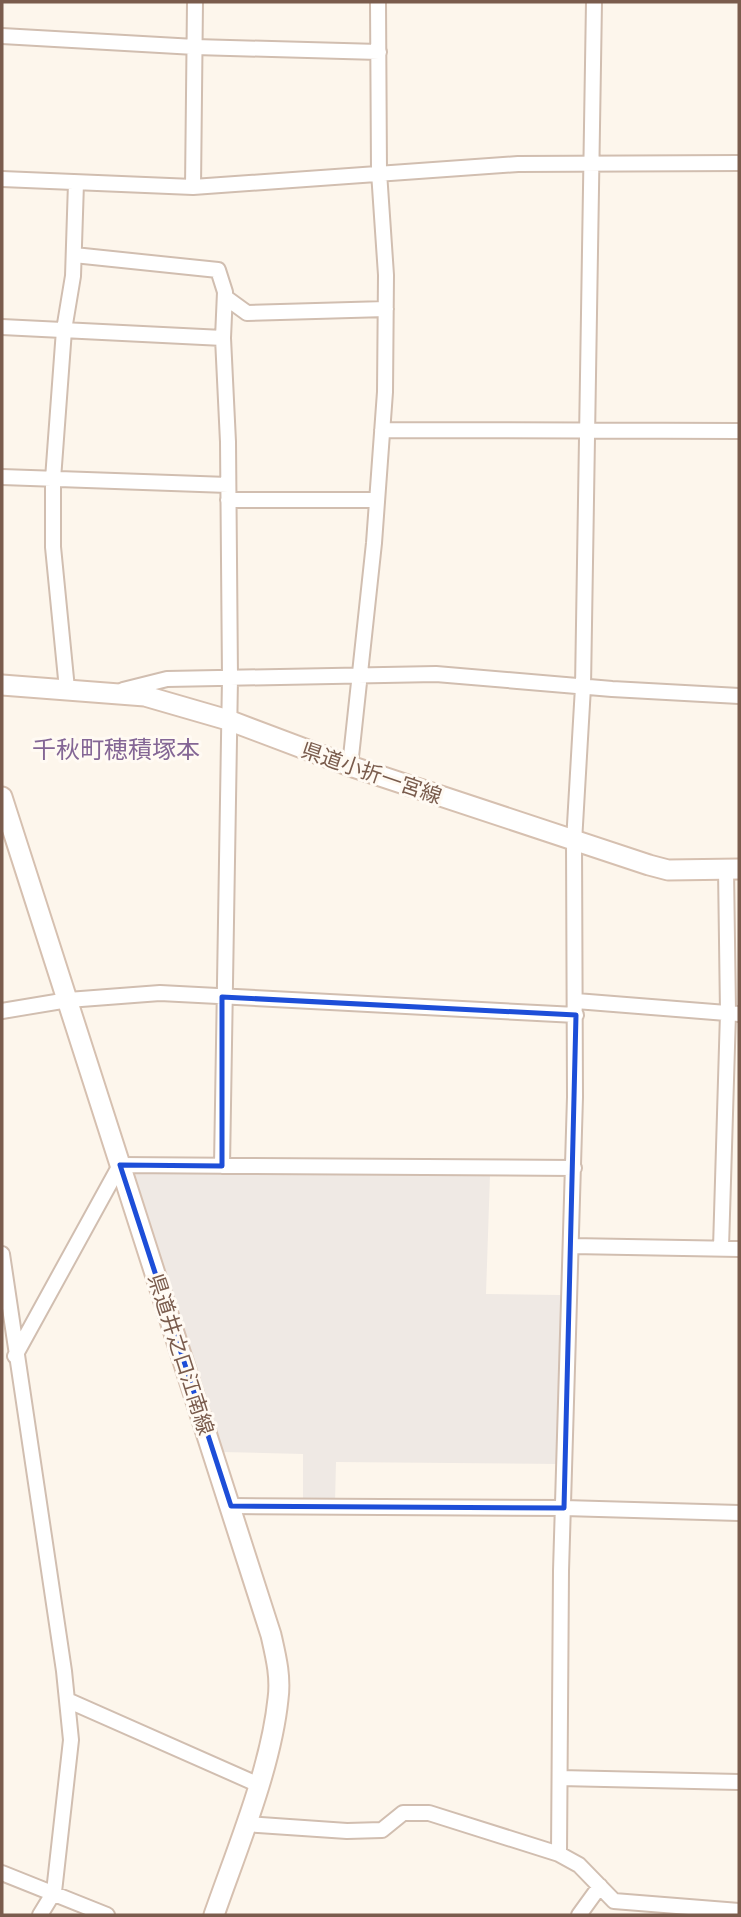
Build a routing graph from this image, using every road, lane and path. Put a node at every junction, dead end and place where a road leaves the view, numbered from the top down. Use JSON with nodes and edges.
{"nodes":[{"id":1,"x":195,"y":2,"type":"edge"},
{"id":2,"x":378,"y":2,"type":"edge"},
{"id":3,"x":594,"y":2,"type":"edge"},
{"id":4,"x":2,"y":36,"type":"edge"},
{"id":5,"x":195,"y":47,"type":"junction"},
{"id":6,"x":379,"y":52,"type":"junction"},
{"id":7,"x":591,"y":163,"type":"junction"},
{"id":8,"x":739,"y":163,"type":"edge"},
{"id":9,"x":379,"y":172,"type":"junction"},
{"id":10,"x":2,"y":179,"type":"edge"},
{"id":11,"x":76,"y":183,"type":"junction"},
{"id":12,"x":193,"y":187,"type":"junction"},
{"id":13,"x":74,"y":255,"type":"junction"},
{"id":14,"x":225,"y":297,"type":"junction"},
{"id":15,"x":386,"y":309,"type":"junction"},
{"id":16,"x":2,"y":327,"type":"edge"},
{"id":17,"x":64,"y":330,"type":"junction"},
{"id":18,"x":223,"y":338,"type":"junction"},
{"id":19,"x":382,"y":430,"type":"junction"},
{"id":20,"x":585,"y":430,"type":"junction"},
{"id":21,"x":739,"y":431,"type":"edge"},
{"id":22,"x":2,"y":477,"type":"edge"},
{"id":23,"x":53,"y":479,"type":"junction"},
{"id":24,"x":228,"y":493,"type":"junction"},
{"id":25,"x":377,"y":500,"type":"junction"},
{"id":26,"x":361,"y":675,"type":"junction"},
{"id":27,"x":229,"y":678,"type":"junction"},
{"id":28,"x":2,"y":685,"type":"edge"},
{"id":29,"x":583,"y":687,"type":"junction"},
{"id":30,"x":67,"y":689,"type":"junction"},
{"id":31,"x":115,"y":692,"type":"junction"},
{"id":32,"x":739,"y":696,"type":"edge"},
{"id":33,"x":228,"y":720,"type":"junction"},
{"id":34,"x":350,"y":766,"type":"junction"},
{"id":35,"x":2,"y":797,"type":"edge"},
{"id":36,"x":574,"y":842,"type":"junction"},
{"id":37,"x":733,"y":869,"type":"edge"},
{"id":38,"x":222,"y":997,"type":"junction"},
{"id":39,"x":68,"y":1000,"type":"junction"},
{"id":40,"x":576,"y":1008,"type":"junction"},
{"id":41,"x":2,"y":1011,"type":"edge"},
{"id":42,"x":734,"y":1014,"type":"edge"},
{"id":43,"x":120,"y":1165,"type":"junction"},
{"id":44,"x":222,"y":1166,"type":"junction"},
{"id":45,"x":574,"y":1168,"type":"junction"},
{"id":46,"x":572,"y":1246,"type":"junction"},
{"id":47,"x":721,"y":1248,"type":"junction"},
{"id":48,"x":739,"y":1249,"type":"edge"},
{"id":49,"x":2,"y":1254,"type":"edge"},
{"id":50,"x":15,"y":1356,"type":"junction"},
{"id":51,"x":231,"y":1506,"type":"junction"},
{"id":52,"x":564,"y":1508,"type":"junction"},
{"id":53,"x":739,"y":1513,"type":"edge"},
{"id":54,"x":67,"y":1700,"type":"junction"},
{"id":55,"x":560,"y":1778,"type":"junction"},
{"id":56,"x":739,"y":1782,"type":"edge"},
{"id":57,"x":257,"y":1784,"type":"junction"},
{"id":58,"x":245,"y":1824,"type":"junction"},
{"id":59,"x":559,"y":1854,"type":"junction"},
{"id":60,"x":2,"y":1873,"type":"edge"},
{"id":61,"x":600,"y":1886,"type":"junction"},
{"id":62,"x":54,"y":1892,"type":"junction"},
{"id":63,"x":739,"y":1911,"type":"edge"},
{"id":64,"x":40,"y":1915,"type":"edge"},
{"id":65,"x":107,"y":1915,"type":"edge"},
{"id":66,"x":214,"y":1915,"type":"edge"},
{"id":67,"x":579,"y":1915,"type":"edge"}],
"edges":[{"from":1,"to":5,"type":"street"},
{"from":2,"to":6,"type":"street"},
{"from":3,"to":7,"type":"street"},
{"from":4,"to":5,"type":"street"},
{"from":5,"to":6,"type":"street"},
{"from":5,"to":12,"type":"street"},
{"from":6,"to":9,"type":"street"},
{"from":7,"to":8,"type":"street"},
{"from":7,"to":9,"type":"street"},
{"from":7,"to":20,"type":"street"},
{"from":9,"to":12,"type":"street"},
{"from":9,"to":15,"type":"street"},
{"from":10,"to":11,"type":"street"},
{"from":11,"to":12,"type":"street"},
{"from":11,"to":13,"type":"street"},
{"from":13,"to":14,"type":"street"},
{"from":13,"to":17,"type":"street"},
{"from":14,"to":15,"type":"street"},
{"from":14,"to":18,"type":"street"},
{"from":15,"to":19,"type":"street"},
{"from":16,"to":17,"type":"street"},
{"from":17,"to":18,"type":"street"},
{"from":17,"to":23,"type":"street"},
{"from":18,"to":24,"type":"street"},
{"from":19,"to":20,"type":"street"},
{"from":19,"to":25,"type":"street"},
{"from":20,"to":21,"type":"street"},
{"from":20,"to":29,"type":"street"},
{"from":22,"to":23,"type":"street"},
{"from":23,"to":24,"type":"street"},
{"from":23,"to":30,"type":"street"},
{"from":24,"to":25,"type":"street"},
{"from":24,"to":27,"type":"street"},
{"from":25,"to":26,"type":"street"},
{"from":26,"to":27,"type":"street"},
{"from":26,"to":29,"type":"street"},
{"from":26,"to":34,"type":"street"},
{"from":27,"to":31,"type":"street"},
{"from":27,"to":33,"type":"street"},
{"from":28,"to":30,"type":"main road","name":"県道小折一宮線"},
{"from":29,"to":32,"type":"street"},
{"from":29,"to":36,"type":"street"},
{"from":30,"to":31,"type":"main road","name":"県道小折一宮線"},
{"from":31,"to":33,"type":"main road","name":"県道小折一宮線"},
{"from":33,"to":34,"type":"main road","name":"県道小折一宮線"},
{"from":33,"to":38,"type":"street"},
{"from":34,"to":36,"type":"main road","name":"県道小折一宮線"},
{"from":35,"to":39,"type":"main road","name":"県道井之口江南線"},
{"from":36,"to":37,"type":"main road","name":"県道小折一宮線"},
{"from":36,"to":40,"type":"street"},
{"from":37,"to":42,"type":"street"},
{"from":38,"to":39,"type":"street"},
{"from":38,"to":40,"type":"street"},
{"from":38,"to":44,"type":"street"},
{"from":39,"to":41,"type":"street"},
{"from":39,"to":43,"type":"main road","name":"県道井之口江南線"},
{"from":40,"to":42,"type":"street"},
{"from":40,"to":45,"type":"street"},
{"from":42,"to":47,"type":"street"},
{"from":43,"to":44,"type":"street"},
{"from":43,"to":50,"type":"street"},
{"from":43,"to":51,"type":"main road","name":"県道井之口江南線"},
{"from":44,"to":45,"type":"street"},
{"from":45,"to":46,"type":"street"},
{"from":46,"to":47,"type":"street"},
{"from":46,"to":52,"type":"street"},
{"from":47,"to":48,"type":"street"},
{"from":49,"to":50,"type":"street"},
{"from":50,"to":54,"type":"street"},
{"from":51,"to":52,"type":"street"},
{"from":51,"to":57,"type":"main road","name":"県道井之口江南線"},
{"from":52,"to":53,"type":"street"},
{"from":52,"to":55,"type":"street"},
{"from":54,"to":57,"type":"street"},
{"from":54,"to":62,"type":"street"},
{"from":55,"to":56,"type":"street"},
{"from":55,"to":59,"type":"street"},
{"from":57,"to":58,"type":"main road","name":"県道井之口江南線"},
{"from":58,"to":59,"type":"street"},
{"from":58,"to":66,"type":"main road","name":"県道井之口江南線"},
{"from":59,"to":61,"type":"street"},
{"from":60,"to":62,"type":"street"},
{"from":61,"to":63,"type":"street"},
{"from":61,"to":67,"type":"street"},
{"from":62,"to":64,"type":"street"},
{"from":62,"to":65,"type":"street"}]}
